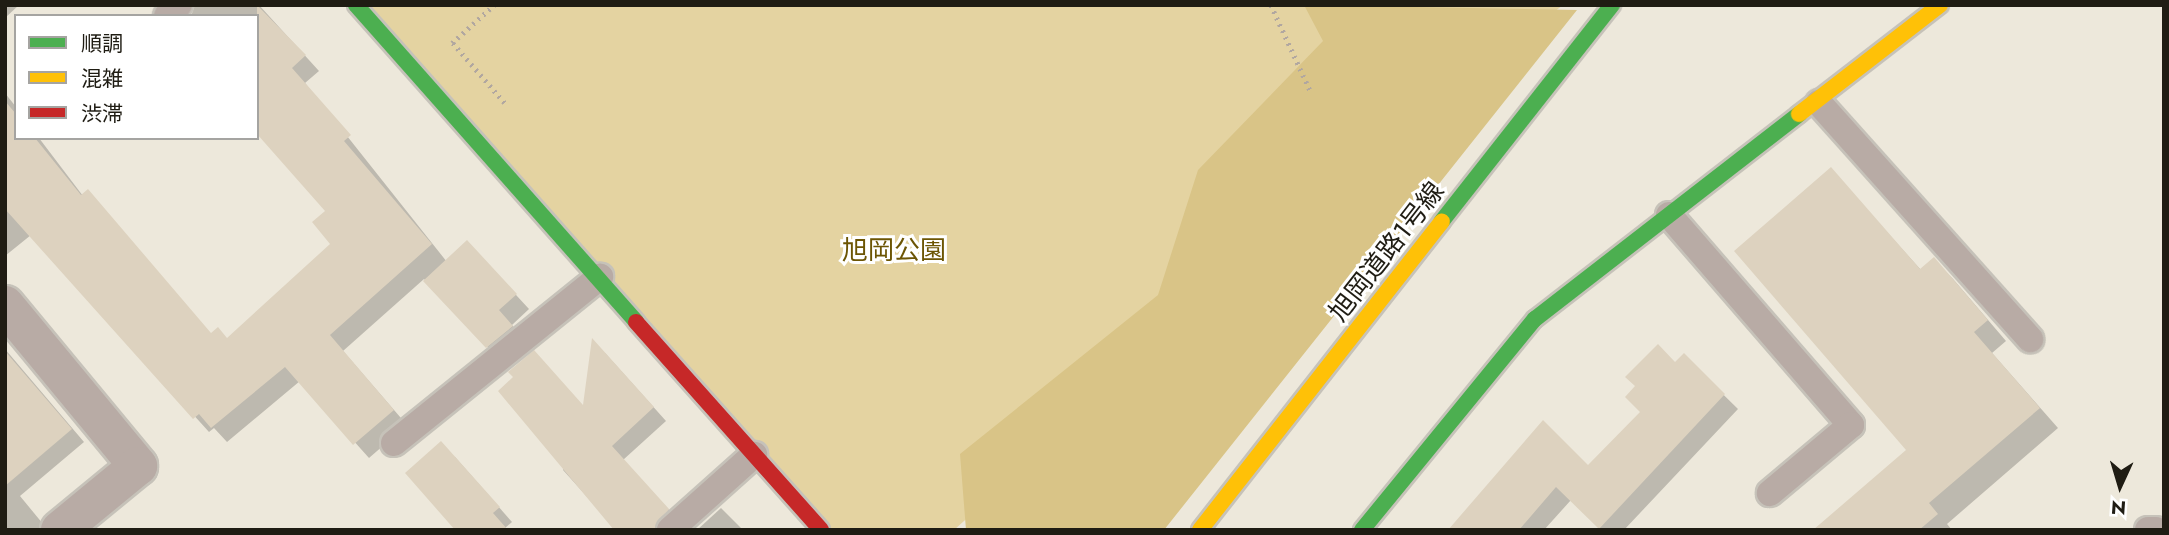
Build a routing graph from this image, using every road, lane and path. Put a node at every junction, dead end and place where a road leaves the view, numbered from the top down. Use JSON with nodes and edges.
{"nodes":[{"id":1,"x":356,"y":5,"type":"edge"},
{"id":2,"x":494,"y":5,"type":"edge"},
{"id":3,"x":1270,"y":5,"type":"edge"},
{"id":4,"x":1940,"y":5,"type":"edge"},
{"id":5,"x":1610,"y":6,"type":"edge"},
{"id":6,"x":417,"y":73,"type":"junction"},
{"id":7,"x":1310,"y":90,"type":"dead end"},
{"id":8,"x":1819,"y":103,"type":"junction"},
{"id":9,"x":1669,"y":215,"type":"junction"},
{"id":10,"x":600,"y":277,"type":"junction"},
{"id":11,"x":5,"y":305,"type":"edge"},
{"id":12,"x":2031,"y":339,"type":"dead end"},
{"id":13,"x":394,"y":443,"type":"dead end"},
{"id":14,"x":754,"y":455,"type":"junction"},
{"id":15,"x":1770,"y":494,"type":"dead end"},
{"id":16,"x":60,"y":530,"type":"edge"},
{"id":17,"x":670,"y":530,"type":"edge"},
{"id":18,"x":821,"y":530,"type":"edge"},
{"id":19,"x":1200,"y":530,"type":"edge"},
{"id":20,"x":1362,"y":530,"type":"edge"},
{"id":21,"x":2148,"y":530,"type":"edge"},
{"id":22,"x":2156,"y":530,"type":"edge"}],
"edges":[{"from":1,"to":6,"type":"street"},
{"from":2,"to":6,"type":"path"},
{"from":3,"to":7,"type":"path"},
{"from":4,"to":8,"type":"street"},
{"from":5,"to":19,"type":"street","name":"旭岡道路1号線"},
{"from":6,"to":10,"type":"street"},
{"from":8,"to":9,"type":"street"},
{"from":8,"to":12,"type":"lane"},
{"from":9,"to":15,"type":"lane"},
{"from":9,"to":20,"type":"street"},
{"from":10,"to":13,"type":"lane"},
{"from":10,"to":14,"type":"street"},
{"from":11,"to":16,"type":"street"},
{"from":14,"to":17,"type":"lane"},
{"from":14,"to":18,"type":"street"},
{"from":21,"to":22,"type":"lane"}]}
